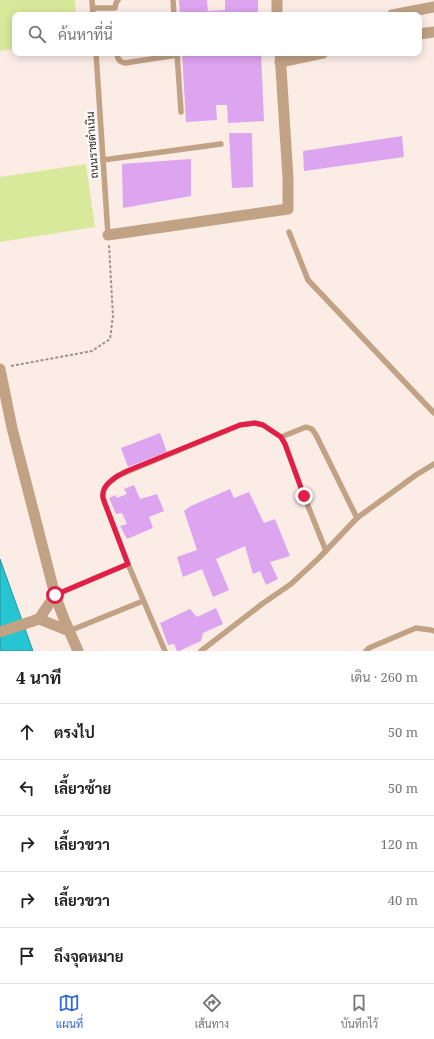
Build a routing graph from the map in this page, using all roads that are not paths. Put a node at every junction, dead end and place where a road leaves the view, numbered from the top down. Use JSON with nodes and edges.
{"nodes":[{"id":1,"x":92,"y":0,"type":"edge"},
{"id":2,"x":118,"y":0,"type":"edge"},
{"id":3,"x":173,"y":0,"type":"edge"},
{"id":4,"x":277,"y":0,"type":"edge"},
{"id":5,"x":434,"y":7,"type":"edge"},
{"id":6,"x":93,"y":8,"type":"junction"},
{"id":7,"x":115,"y":8,"type":"junction"},
{"id":8,"x":94,"y":12,"type":"edge"},
{"id":9,"x":115,"y":12,"type":"edge"},
{"id":10,"x":174,"y":12,"type":"edge"},
{"id":11,"x":278,"y":12,"type":"edge"},
{"id":12,"x":408,"y":12,"type":"edge"},
{"id":13,"x":434,"y":32,"type":"edge"},
{"id":14,"x":422,"y":34,"type":"edge"},
{"id":15,"x":96,"y":56,"type":"edge"},
{"id":16,"x":117,"y":56,"type":"edge"},
{"id":17,"x":165,"y":56,"type":"edge"},
{"id":18,"x":177,"y":56,"type":"edge"},
{"id":19,"x":291,"y":56,"type":"edge"},
{"id":20,"x":280,"y":57,"type":"edge"},
{"id":21,"x":181,"y":112,"type":"dead end"},
{"id":22,"x":221,"y":144,"type":"dead end"},
{"id":23,"x":103,"y":160,"type":"junction"},
{"id":24,"x":289,"y":232,"type":"dead end"},
{"id":25,"x":108,"y":235,"type":"joint"},
{"id":26,"x":4,"y":368,"type":"edge"},
{"id":27,"x":434,"y":413,"type":"edge"},
{"id":28,"x":281,"y":437,"type":"junction"},
{"id":29,"x":434,"y":464,"type":"edge"},
{"id":30,"x":357,"y":518,"type":"junction"},
{"id":31,"x":326,"y":551,"type":"junction"},
{"id":32,"x":128,"y":564,"type":"junction"},
{"id":33,"x":55,"y":595,"type":"junction"},
{"id":34,"x":143,"y":601,"type":"junction"},
{"id":35,"x":39,"y":618,"type":"junction"},
{"id":36,"x":69,"y":631,"type":"junction"},
{"id":37,"x":434,"y":631,"type":"edge"},
{"id":38,"x":0,"y":632,"type":"edge"},
{"id":39,"x":78,"y":651,"type":"edge"},
{"id":40,"x":164,"y":651,"type":"edge"},
{"id":41,"x":201,"y":651,"type":"edge"},
{"id":42,"x":366,"y":651,"type":"edge"}],
"edges":[{"from":1,"to":6,"type":"lane"},
{"from":2,"to":7,"type":"lane"},
{"from":3,"to":10,"type":"lane"},
{"from":4,"to":11,"type":"street"},
{"from":5,"to":12,"type":"street"},
{"from":6,"to":7,"type":"lane"},
{"from":6,"to":8,"type":"lane"},
{"from":7,"to":9,"type":"lane"},
{"from":13,"to":14,"type":"street"},
{"from":15,"to":23,"type":"lane","name":"ถนนราชดำเนิน"},
{"from":16,"to":17,"type":"lane"},
{"from":18,"to":21,"type":"lane"},
{"from":19,"to":20,"type":"street"},
{"from":20,"to":25,"type":"street"},
{"from":22,"to":23,"type":"lane"},
{"from":23,"to":25,"type":"lane","name":"ถนนราชดำเนิน"},
{"from":24,"to":27,"type":"lane"},
{"from":26,"to":33,"type":"street"},
{"from":28,"to":30,"type":"lane"},
{"from":28,"to":31,"type":"lane"},
{"from":28,"to":32,"type":"lane"},
{"from":29,"to":30,"type":"lane"},
{"from":30,"to":31,"type":"lane"},
{"from":31,"to":41,"type":"lane"},
{"from":32,"to":33,"type":"lane"},
{"from":32,"to":34,"type":"lane"},
{"from":33,"to":35,"type":"street"},
{"from":33,"to":36,"type":"street"},
{"from":34,"to":36,"type":"lane"},
{"from":34,"to":40,"type":"lane"},
{"from":35,"to":36,"type":"street"},
{"from":35,"to":38,"type":"street"},
{"from":36,"to":39,"type":"street"},
{"from":37,"to":42,"type":"lane"}]}
